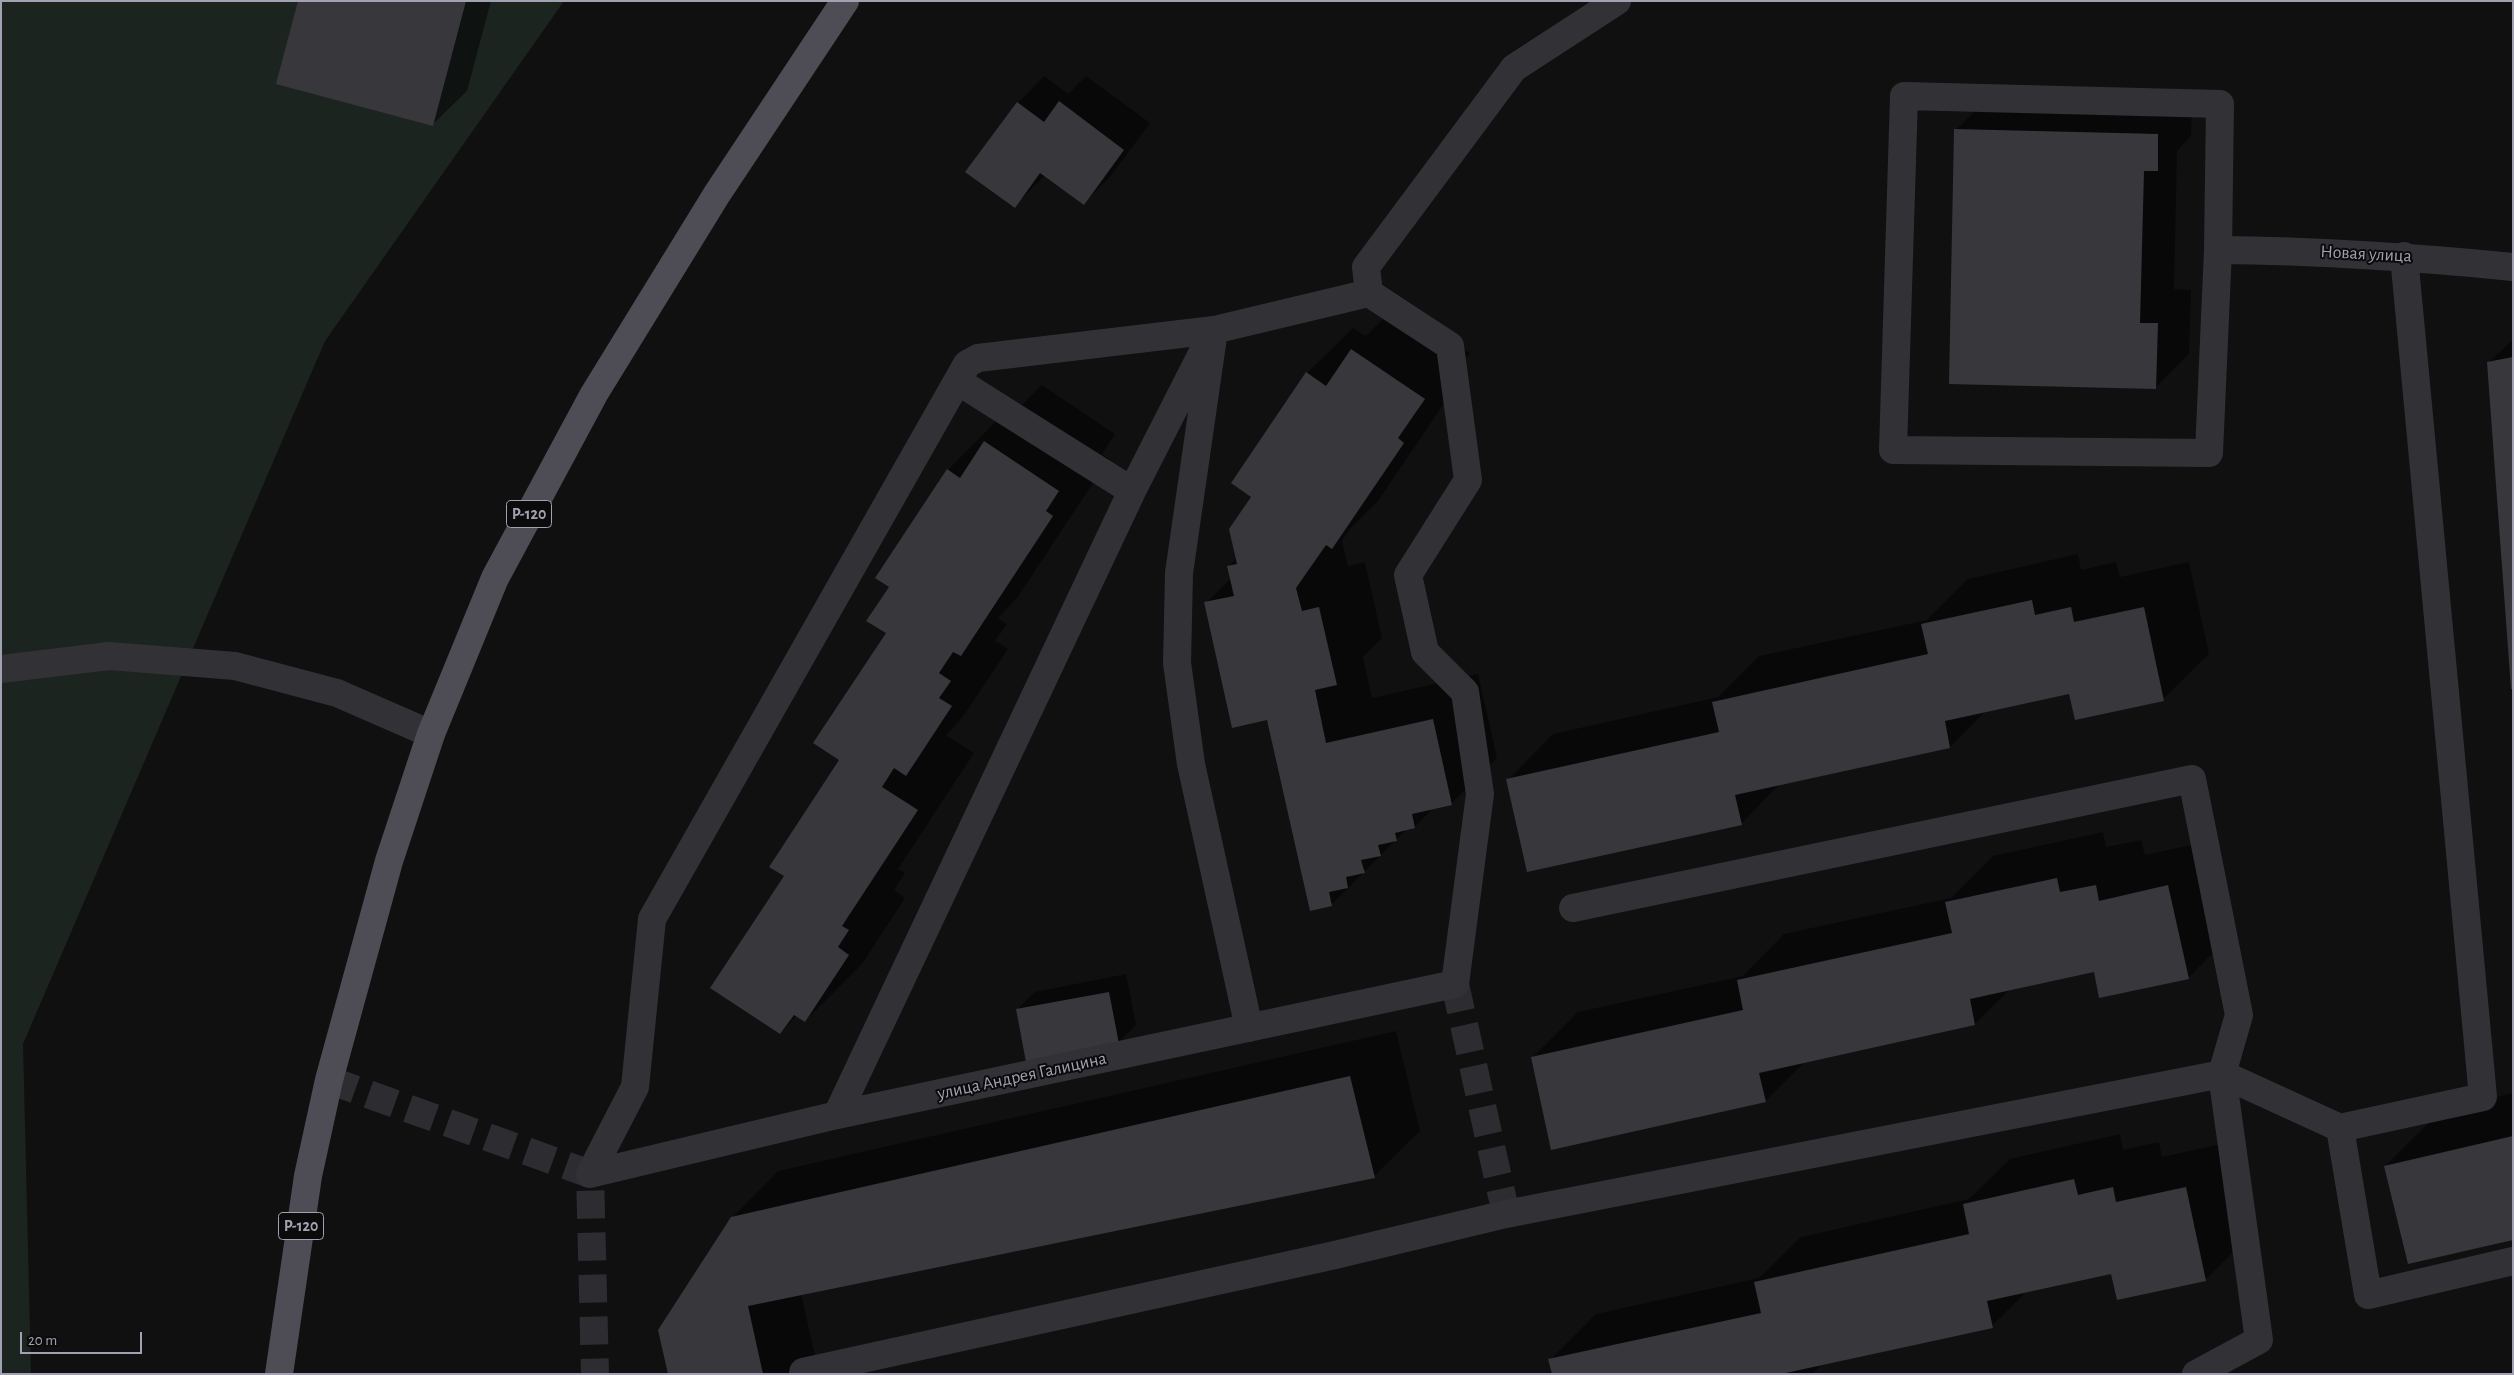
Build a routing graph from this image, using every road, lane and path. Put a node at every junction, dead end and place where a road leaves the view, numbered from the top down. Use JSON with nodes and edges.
{"nodes":[{"id":1,"x":845,"y":1,"type":"edge"},
{"id":2,"x":1617,"y":1,"type":"edge"},
{"id":3,"x":2218,"y":250,"type":"junction"},
{"id":4,"x":2404,"y":256,"type":"junction"},
{"id":5,"x":2513,"y":267,"type":"edge"},
{"id":6,"x":1369,"y":293,"type":"junction"},
{"id":7,"x":1214,"y":330,"type":"junction"},
{"id":8,"x":959,"y":382,"type":"junction"},
{"id":9,"x":1132,"y":491,"type":"junction"},
{"id":10,"x":1,"y":669,"type":"edge"},
{"id":11,"x":431,"y":734,"type":"junction"},
{"id":12,"x":1573,"y":908,"type":"dead end"},
{"id":13,"x":1249,"y":1028,"type":"junction"},
{"id":14,"x":2222,"y":1074,"type":"junction"},
{"id":15,"x":837,"y":1116,"type":"junction"},
{"id":16,"x":2340,"y":1128,"type":"junction"},
{"id":17,"x":2513,"y":1261,"type":"edge"},
{"id":18,"x":279,"y":1374,"type":"edge"},
{"id":19,"x":803,"y":1374,"type":"edge"},
{"id":20,"x":2196,"y":1374,"type":"edge"}],
"edges":[{"from":1,"to":11,"type":"main road","number":"Р-120"},
{"from":2,"to":6,"type":"street"},
{"from":3,"to":3,"type":"street"},
{"from":3,"to":4,"type":"street","name":"Новая улица"},
{"from":4,"to":5,"type":"street","name":"Новая улица"},
{"from":4,"to":16,"type":"street"},
{"from":6,"to":7,"type":"street"},
{"from":6,"to":13,"type":"street","name":"улица Андрея Галицина"},
{"from":7,"to":8,"type":"street"},
{"from":7,"to":9,"type":"street"},
{"from":7,"to":13,"type":"street"},
{"from":8,"to":9,"type":"street"},
{"from":8,"to":15,"type":"street","name":"улица Андрея Галицина"},
{"from":9,"to":15,"type":"street"},
{"from":10,"to":11,"type":"street"},
{"from":11,"to":18,"type":"main road","number":"Р-120"},
{"from":12,"to":14,"type":"street"},
{"from":13,"to":15,"type":"street","name":"улица Андрея Галицина"},
{"from":14,"to":16,"type":"street"},
{"from":14,"to":19,"type":"street"},
{"from":14,"to":20,"type":"street"},
{"from":16,"to":17,"type":"street"}]}
